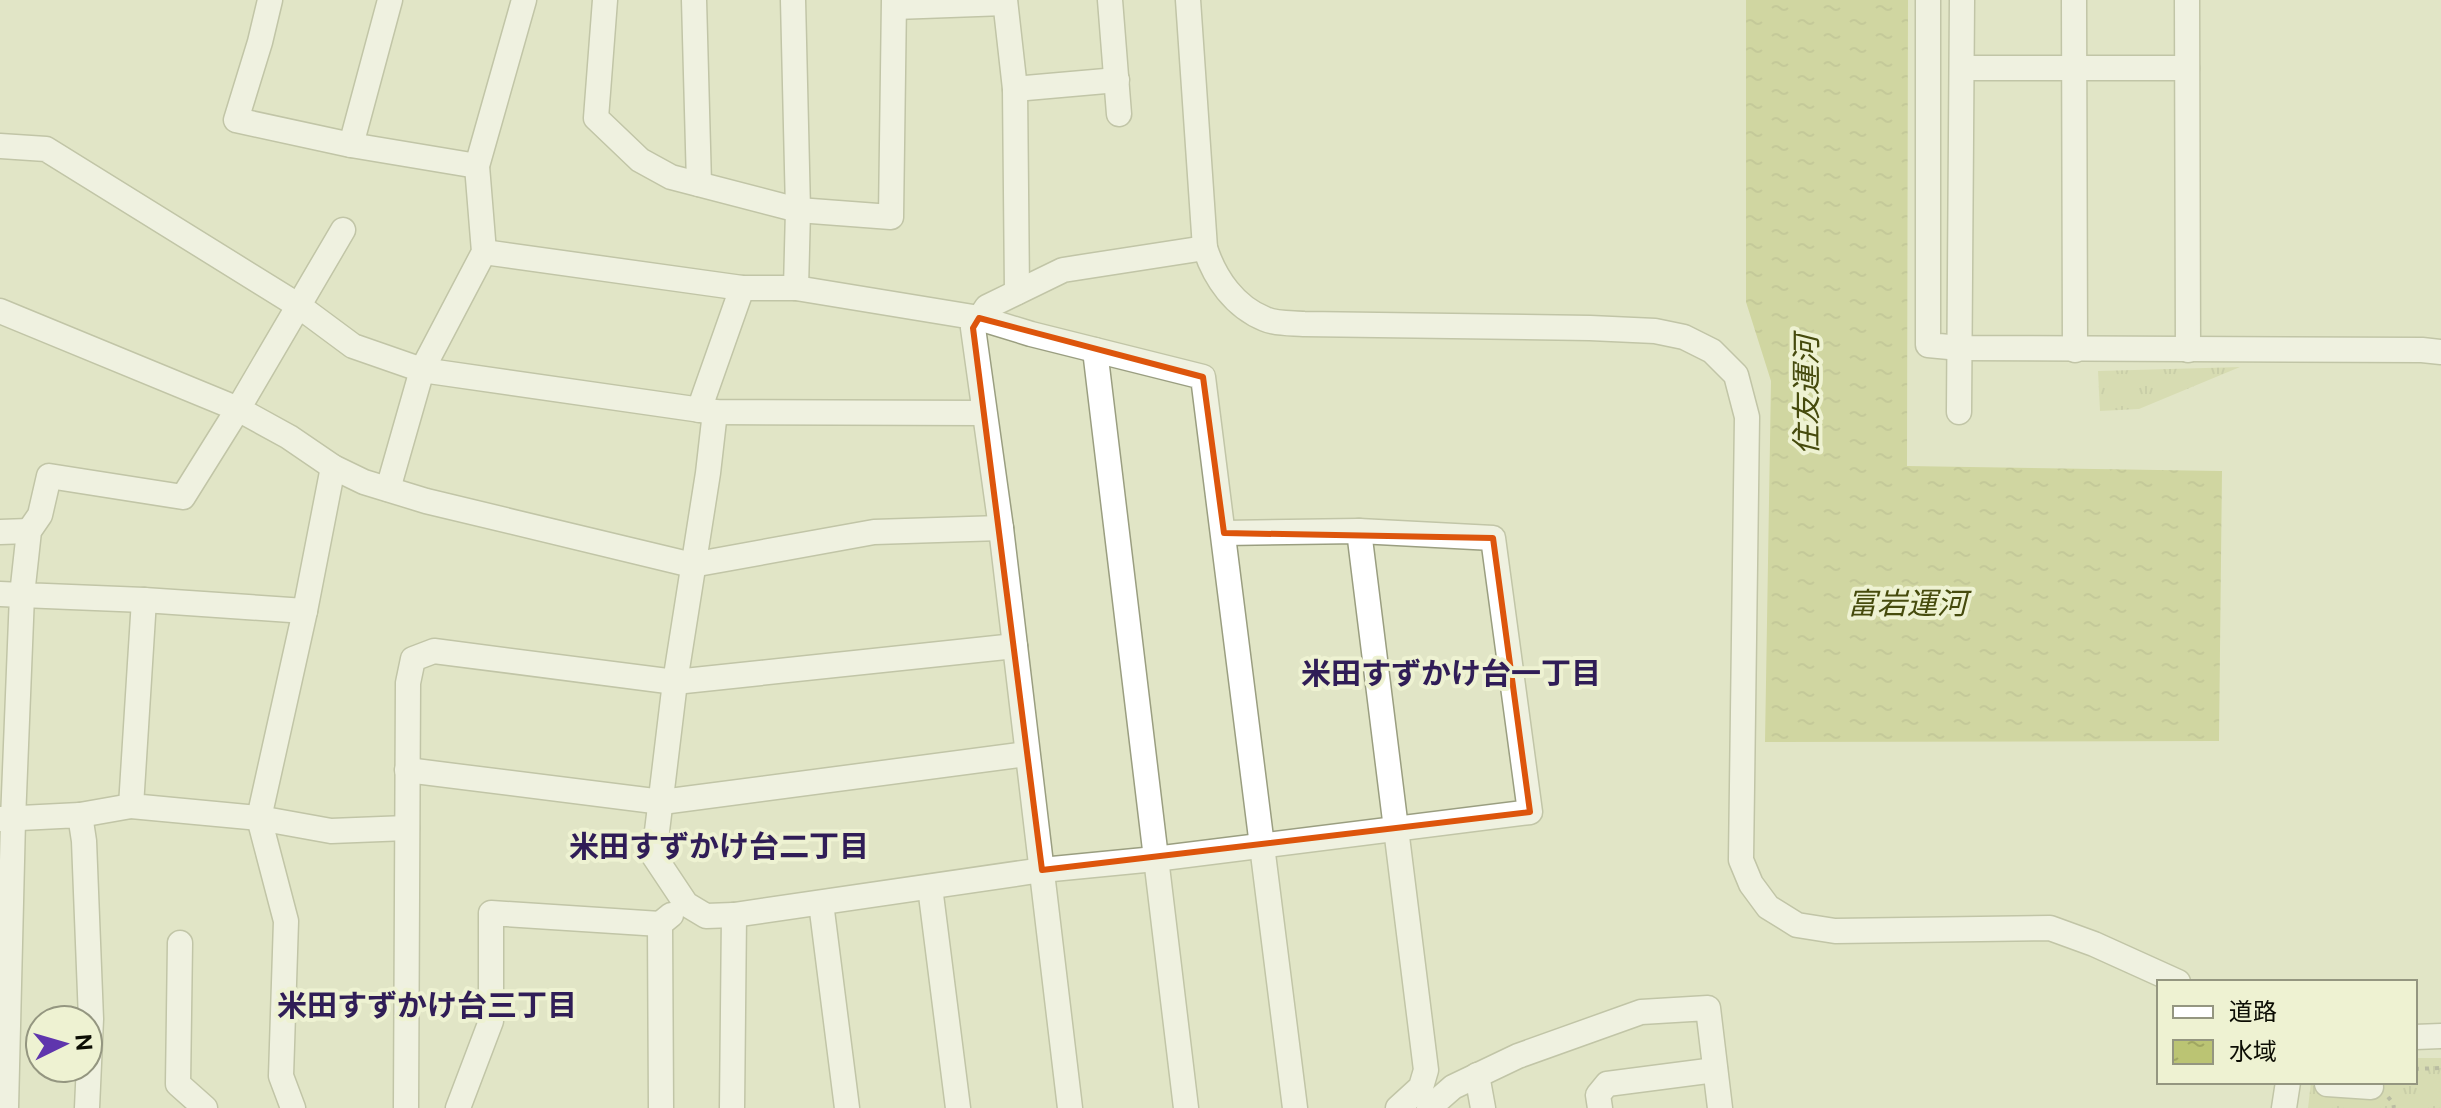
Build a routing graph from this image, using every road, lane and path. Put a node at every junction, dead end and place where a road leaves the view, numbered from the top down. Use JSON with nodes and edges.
{"nodes":[{"id":1,"x":270,"y":0,"type":"edge"},
{"id":2,"x":390,"y":0,"type":"edge"},
{"id":3,"x":524,"y":0,"type":"edge"},
{"id":4,"x":605,"y":0,"type":"edge"},
{"id":5,"x":694,"y":0,"type":"edge"},
{"id":6,"x":793,"y":0,"type":"edge"},
{"id":7,"x":1110,"y":0,"type":"edge"},
{"id":8,"x":1188,"y":0,"type":"edge"},
{"id":9,"x":1928,"y":0,"type":"edge"},
{"id":10,"x":1962,"y":0,"type":"edge"},
{"id":11,"x":2074,"y":0,"type":"edge"},
{"id":12,"x":2187,"y":0,"type":"edge"},
{"id":13,"x":1005,"y":1,"type":"edge"},
{"id":14,"x":894,"y":3,"type":"edge"},
{"id":15,"x":1962,"y":68,"type":"junction"},
{"id":16,"x":2074,"y":68,"type":"junction"},
{"id":17,"x":2187,"y":68,"type":"junction"},
{"id":18,"x":1117,"y":80,"type":"junction"},
{"id":19,"x":1015,"y":89,"type":"junction"},
{"id":20,"x":1119,"y":114,"type":"dead end"},
{"id":21,"x":351,"y":145,"type":"junction"},
{"id":22,"x":0,"y":146,"type":"edge"},
{"id":23,"x":477,"y":166,"type":"junction"},
{"id":24,"x":699,"y":184,"type":"junction"},
{"id":25,"x":798,"y":210,"type":"junction"},
{"id":26,"x":343,"y":230,"type":"dead end"},
{"id":27,"x":1205,"y":248,"type":"junction"},
{"id":28,"x":484,"y":252,"type":"junction"},
{"id":29,"x":742,"y":288,"type":"junction"},
{"id":30,"x":796,"y":288,"type":"junction"},
{"id":31,"x":1017,"y":292,"type":"junction"},
{"id":32,"x":299,"y":306,"type":"junction"},
{"id":33,"x":0,"y":311,"type":"edge"},
{"id":34,"x":979,"y":318,"type":"junction"},
{"id":35,"x":1960,"y":348,"type":"junction"},
{"id":36,"x":1095,"y":350,"type":"junction"},
{"id":37,"x":2075,"y":350,"type":"junction"},
{"id":38,"x":2188,"y":350,"type":"junction"},
{"id":39,"x":2441,"y":352,"type":"edge"},
{"id":40,"x":422,"y":370,"type":"junction"},
{"id":41,"x":238,"y":409,"type":"junction"},
{"id":42,"x":707,"y":411,"type":"junction"},
{"id":43,"x":1959,"y":412,"type":"dead end"},
{"id":44,"x":984,"y":413,"type":"junction"},
{"id":45,"x":333,"y":467,"type":"junction"},
{"id":46,"x":388,"y":489,"type":"junction"},
{"id":47,"x":1001,"y":528,"type":"junction"},
{"id":48,"x":29,"y":531,"type":"junction"},
{"id":49,"x":1359,"y":531,"type":"junction"},
{"id":50,"x":0,"y":532,"type":"edge"},
{"id":51,"x":1224,"y":533,"type":"junction"},
{"id":52,"x":692,"y":565,"type":"junction"},
{"id":53,"x":11,"y":595,"type":"edge"},
{"id":54,"x":144,"y":600,"type":"junction"},
{"id":55,"x":305,"y":611,"type":"junction"},
{"id":56,"x":1015,"y":646,"type":"junction"},
{"id":57,"x":675,"y":682,"type":"junction"},
{"id":58,"x":1027,"y":754,"type":"junction"},
{"id":59,"x":407,"y":770,"type":"junction"},
{"id":60,"x":662,"y":802,"type":"junction"},
{"id":61,"x":131,"y":806,"type":"junction"},
{"id":62,"x":80,"y":815,"type":"junction"},
{"id":63,"x":259,"y":818,"type":"junction"},
{"id":64,"x":7,"y":820,"type":"edge"},
{"id":65,"x":1397,"y":827,"type":"junction"},
{"id":66,"x":407,"y":828,"type":"junction"},
{"id":67,"x":1263,"y":845,"type":"junction"},
{"id":68,"x":1155,"y":859,"type":"junction"},
{"id":69,"x":1042,"y":870,"type":"junction"},
{"id":70,"x":930,"y":887,"type":"junction"},
{"id":71,"x":821,"y":903,"type":"junction"},
{"id":72,"x":686,"y":904,"type":"junction"},
{"id":73,"x":734,"y":915,"type":"junction"},
{"id":74,"x":660,"y":924,"type":"junction"},
{"id":75,"x":180,"y":943,"type":"dead end"},
{"id":76,"x":2174,"y":980,"type":"edge"},
{"id":77,"x":2441,"y":1036,"type":"edge"},
{"id":78,"x":2417,"y":1037,"type":"edge"},
{"id":79,"x":2441,"y":1068,"type":"edge"},
{"id":80,"x":2417,"y":1069,"type":"edge"},
{"id":81,"x":1715,"y":1070,"type":"junction"},
{"id":82,"x":1477,"y":1075,"type":"junction"},
{"id":83,"x":2288,"y":1084,"type":"edge"},
{"id":84,"x":2327,"y":1084,"type":"edge"},
{"id":85,"x":2371,"y":1087,"type":"dead end"},
{"id":86,"x":6,"y":1108,"type":"edge"},
{"id":87,"x":87,"y":1108,"type":"edge"},
{"id":88,"x":205,"y":1108,"type":"edge"},
{"id":89,"x":293,"y":1108,"type":"edge"},
{"id":90,"x":406,"y":1108,"type":"edge"},
{"id":91,"x":458,"y":1108,"type":"edge"},
{"id":92,"x":661,"y":1108,"type":"edge"},
{"id":93,"x":732,"y":1108,"type":"edge"},
{"id":94,"x":847,"y":1108,"type":"edge"},
{"id":95,"x":958,"y":1108,"type":"edge"},
{"id":96,"x":1070,"y":1108,"type":"edge"},
{"id":97,"x":1186,"y":1108,"type":"edge"},
{"id":98,"x":1295,"y":1108,"type":"edge"},
{"id":99,"x":1398,"y":1108,"type":"edge"},
{"id":100,"x":1429,"y":1108,"type":"edge"},
{"id":101,"x":1483,"y":1108,"type":"edge"},
{"id":102,"x":1600,"y":1108,"type":"edge"},
{"id":103,"x":1720,"y":1108,"type":"edge"},
{"id":104,"x":2284,"y":1108,"type":"edge"}],
"edges":[{"from":1,"to":21,"type":"street"},
{"from":2,"to":21,"type":"street"},
{"from":3,"to":23,"type":"street"},
{"from":4,"to":24,"type":"street"},
{"from":5,"to":24,"type":"street"},
{"from":6,"to":25,"type":"street"},
{"from":7,"to":18,"type":"street"},
{"from":8,"to":27,"type":"street"},
{"from":9,"to":35,"type":"street"},
{"from":10,"to":15,"type":"street"},
{"from":11,"to":16,"type":"street"},
{"from":12,"to":17,"type":"street"},
{"from":13,"to":14,"type":"street"},
{"from":13,"to":19,"type":"street"},
{"from":14,"to":25,"type":"street"},
{"from":15,"to":16,"type":"street"},
{"from":15,"to":35,"type":"street"},
{"from":16,"to":17,"type":"street"},
{"from":16,"to":37,"type":"street"},
{"from":17,"to":38,"type":"street"},
{"from":18,"to":19,"type":"street"},
{"from":18,"to":20,"type":"street"},
{"from":19,"to":31,"type":"street"},
{"from":21,"to":23,"type":"street"},
{"from":22,"to":32,"type":"street"},
{"from":23,"to":28,"type":"street"},
{"from":24,"to":25,"type":"street"},
{"from":25,"to":30,"type":"street"},
{"from":26,"to":32,"type":"street"},
{"from":27,"to":31,"type":"street"},
{"from":27,"to":76,"type":"street"},
{"from":28,"to":29,"type":"street"},
{"from":28,"to":40,"type":"street"},
{"from":29,"to":30,"type":"street"},
{"from":29,"to":42,"type":"street"},
{"from":30,"to":34,"type":"street"},
{"from":31,"to":34,"type":"street"},
{"from":32,"to":40,"type":"street"},
{"from":32,"to":41,"type":"street"},
{"from":33,"to":41,"type":"street"},
{"from":34,"to":36,"type":"street"},
{"from":34,"to":44,"type":"street"},
{"from":35,"to":37,"type":"street"},
{"from":35,"to":43,"type":"street"},
{"from":36,"to":51,"type":"street"},
{"from":36,"to":68,"type":"street"},
{"from":37,"to":38,"type":"street"},
{"from":38,"to":39,"type":"street"},
{"from":40,"to":42,"type":"street"},
{"from":40,"to":46,"type":"street"},
{"from":41,"to":45,"type":"street"},
{"from":41,"to":48,"type":"street"},
{"from":42,"to":44,"type":"street"},
{"from":42,"to":52,"type":"street"},
{"from":44,"to":47,"type":"street"},
{"from":45,"to":46,"type":"street"},
{"from":45,"to":55,"type":"street"},
{"from":46,"to":52,"type":"street"},
{"from":47,"to":52,"type":"street"},
{"from":47,"to":56,"type":"street"},
{"from":48,"to":50,"type":"street"},
{"from":48,"to":53,"type":"street"},
{"from":49,"to":51,"type":"street"},
{"from":49,"to":65,"type":"street"},
{"from":49,"to":65,"type":"street"},
{"from":51,"to":67,"type":"street"},
{"from":52,"to":57,"type":"street"},
{"from":53,"to":54,"type":"street"},
{"from":53,"to":64,"type":"street"},
{"from":54,"to":55,"type":"street"},
{"from":54,"to":61,"type":"street"},
{"from":55,"to":63,"type":"street"},
{"from":56,"to":57,"type":"street"},
{"from":56,"to":58,"type":"street"},
{"from":57,"to":59,"type":"street"},
{"from":57,"to":60,"type":"street"},
{"from":58,"to":60,"type":"street"},
{"from":58,"to":69,"type":"street"},
{"from":59,"to":60,"type":"street"},
{"from":59,"to":66,"type":"street"},
{"from":60,"to":72,"type":"street"},
{"from":61,"to":62,"type":"street"},
{"from":61,"to":63,"type":"street"},
{"from":62,"to":64,"type":"street"},
{"from":62,"to":87,"type":"street"},
{"from":63,"to":66,"type":"street"},
{"from":63,"to":89,"type":"street"},
{"from":64,"to":86,"type":"street"},
{"from":65,"to":67,"type":"street"},
{"from":65,"to":99,"type":"street"},
{"from":66,"to":90,"type":"street"},
{"from":67,"to":68,"type":"street"},
{"from":67,"to":98,"type":"street"},
{"from":68,"to":69,"type":"street"},
{"from":68,"to":97,"type":"street"},
{"from":69,"to":70,"type":"street"},
{"from":69,"to":96,"type":"street"},
{"from":70,"to":71,"type":"street"},
{"from":70,"to":95,"type":"street"},
{"from":71,"to":73,"type":"street"},
{"from":71,"to":94,"type":"street"},
{"from":72,"to":73,"type":"street"},
{"from":72,"to":74,"type":"street"},
{"from":73,"to":93,"type":"street"},
{"from":74,"to":91,"type":"street"},
{"from":74,"to":92,"type":"street"},
{"from":75,"to":88,"type":"street"},
{"from":77,"to":78,"type":"street"},
{"from":79,"to":80,"type":"path"},
{"from":81,"to":82,"type":"street"},
{"from":81,"to":102,"type":"street"},
{"from":81,"to":103,"type":"street"},
{"from":82,"to":100,"type":"street"},
{"from":82,"to":101,"type":"street"},
{"from":83,"to":104,"type":"street"},
{"from":84,"to":85,"type":"street"}]}
